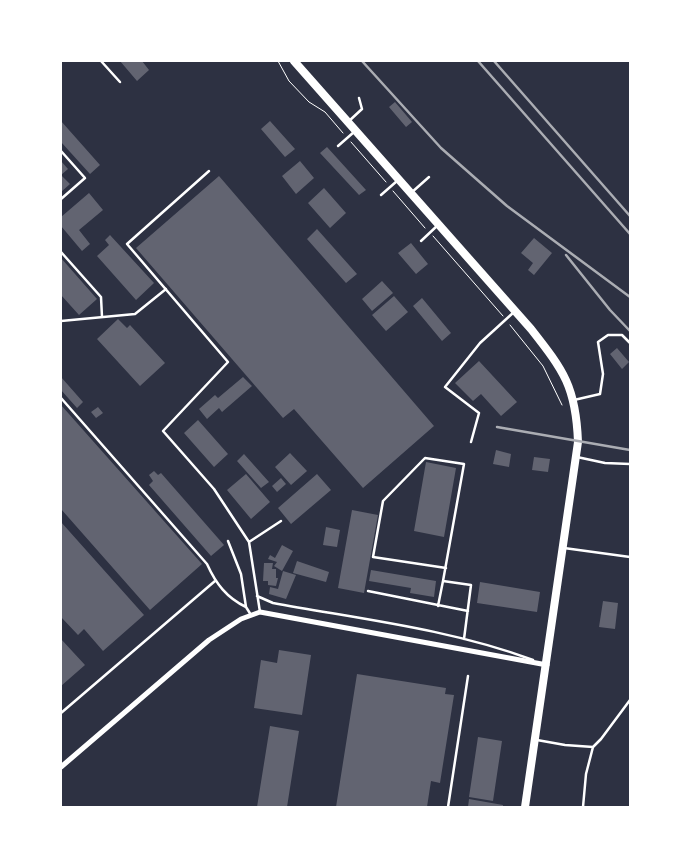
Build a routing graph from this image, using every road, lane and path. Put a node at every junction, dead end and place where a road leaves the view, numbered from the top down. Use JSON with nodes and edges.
{"nodes":[{"id":1,"x":102,"y":61,"type":"edge"},
{"id":2,"x":294,"y":61,"type":"edge"},
{"id":3,"x":120,"y":82,"type":"dead end"},
{"id":4,"x":359,"y":98,"type":"dead end"},
{"id":5,"x":348,"y":122,"type":"junction"},
{"id":6,"x":356,"y":130,"type":"junction"},
{"id":7,"x":338,"y":146,"type":"dead end"},
{"id":8,"x":61,"y":151,"type":"edge"},
{"id":9,"x":209,"y":172,"type":"dead end"},
{"id":10,"x":429,"y":177,"type":"dead end"},
{"id":11,"x":399,"y":179,"type":"junction"},
{"id":12,"x":411,"y":193,"type":"junction"},
{"id":13,"x":381,"y":195,"type":"dead end"},
{"id":14,"x":61,"y":199,"type":"edge"},
{"id":15,"x":439,"y":224,"type":"junction"},
{"id":16,"x":421,"y":240,"type":"dead end"},
{"id":17,"x":61,"y":252,"type":"edge"},
{"id":18,"x":166,"y":289,"type":"junction"},
{"id":19,"x":515,"y":311,"type":"junction"},
{"id":20,"x":102,"y":317,"type":"junction"},
{"id":21,"x":61,"y":321,"type":"edge"},
{"id":22,"x":630,"y":343,"type":"edge"},
{"id":23,"x":61,"y":398,"type":"edge"},
{"id":24,"x":574,"y":400,"type":"junction"},
{"id":25,"x":471,"y":442,"type":"dead end"},
{"id":26,"x":576,"y":456,"type":"junction"},
{"id":27,"x":630,"y":464,"type":"edge"},
{"id":28,"x":281,"y":521,"type":"dead end"},
{"id":29,"x":228,"y":541,"type":"dead end"},
{"id":30,"x":250,"y":542,"type":"junction"},
{"id":31,"x":563,"y":547,"type":"junction"},
{"id":32,"x":630,"y":557,"type":"edge"},
{"id":33,"x":446,"y":568,"type":"junction"},
{"id":34,"x":215,"y":581,"type":"junction"},
{"id":35,"x":443,"y":581,"type":"junction"},
{"id":36,"x":368,"y":591,"type":"dead end"},
{"id":37,"x":257,"y":596,"type":"junction"},
{"id":38,"x":438,"y":606,"type":"junction"},
{"id":39,"x":246,"y":608,"type":"junction"},
{"id":40,"x":260,"y":612,"type":"junction"},
{"id":41,"x":468,"y":612,"type":"junction"},
{"id":42,"x":251,"y":615,"type":"junction"},
{"id":43,"x":464,"y":640,"type":"junction"},
{"id":44,"x":546,"y":665,"type":"junction"},
{"id":45,"x":468,"y":676,"type":"dead end"},
{"id":46,"x":630,"y":700,"type":"edge"},
{"id":47,"x":61,"y":712,"type":"edge"},
{"id":48,"x":536,"y":740,"type":"junction"},
{"id":49,"x":593,"y":746,"type":"junction"},
{"id":50,"x":61,"y":767,"type":"edge"},
{"id":51,"x":448,"y":807,"type":"edge"},
{"id":52,"x":525,"y":807,"type":"edge"},
{"id":53,"x":583,"y":807,"type":"edge"}],
"edges":[{"from":1,"to":3,"type":"lane"},
{"from":2,"to":5,"type":"main road"},
{"from":4,"to":5,"type":"lane"},
{"from":5,"to":6,"type":"main road"},
{"from":6,"to":7,"type":"lane"},
{"from":6,"to":11,"type":"main road"},
{"from":8,"to":14,"type":"lane"},
{"from":9,"to":18,"type":"lane"},
{"from":10,"to":12,"type":"lane"},
{"from":11,"to":12,"type":"main road"},
{"from":11,"to":13,"type":"lane"},
{"from":12,"to":15,"type":"main road"},
{"from":15,"to":16,"type":"lane"},
{"from":15,"to":19,"type":"main road"},
{"from":17,"to":20,"type":"lane"},
{"from":18,"to":20,"type":"lane"},
{"from":18,"to":30,"type":"lane"},
{"from":19,"to":24,"type":"main road"},
{"from":19,"to":25,"type":"lane"},
{"from":20,"to":21,"type":"lane"},
{"from":22,"to":24,"type":"lane"},
{"from":23,"to":34,"type":"lane"},
{"from":24,"to":26,"type":"main road"},
{"from":26,"to":27,"type":"lane"},
{"from":26,"to":31,"type":"main road"},
{"from":28,"to":30,"type":"lane"},
{"from":29,"to":39,"type":"lane"},
{"from":30,"to":37,"type":"lane"},
{"from":31,"to":32,"type":"lane"},
{"from":31,"to":44,"type":"main road"},
{"from":33,"to":33,"type":"lane"},
{"from":33,"to":35,"type":"lane"},
{"from":34,"to":39,"type":"lane"},
{"from":34,"to":47,"type":"lane"},
{"from":35,"to":38,"type":"lane"},
{"from":35,"to":41,"type":"lane"},
{"from":36,"to":38,"type":"lane"},
{"from":37,"to":40,"type":"lane"},
{"from":37,"to":43,"type":"lane"},
{"from":38,"to":41,"type":"lane"},
{"from":39,"to":42,"type":"lane"},
{"from":40,"to":42,"type":"street"},
{"from":40,"to":44,"type":"street"},
{"from":41,"to":43,"type":"lane"},
{"from":42,"to":50,"type":"street"},
{"from":43,"to":44,"type":"lane"},
{"from":44,"to":48,"type":"main road"},
{"from":45,"to":51,"type":"lane"},
{"from":46,"to":49,"type":"lane"},
{"from":48,"to":49,"type":"lane"},
{"from":48,"to":52,"type":"main road"},
{"from":49,"to":53,"type":"lane"}]}
